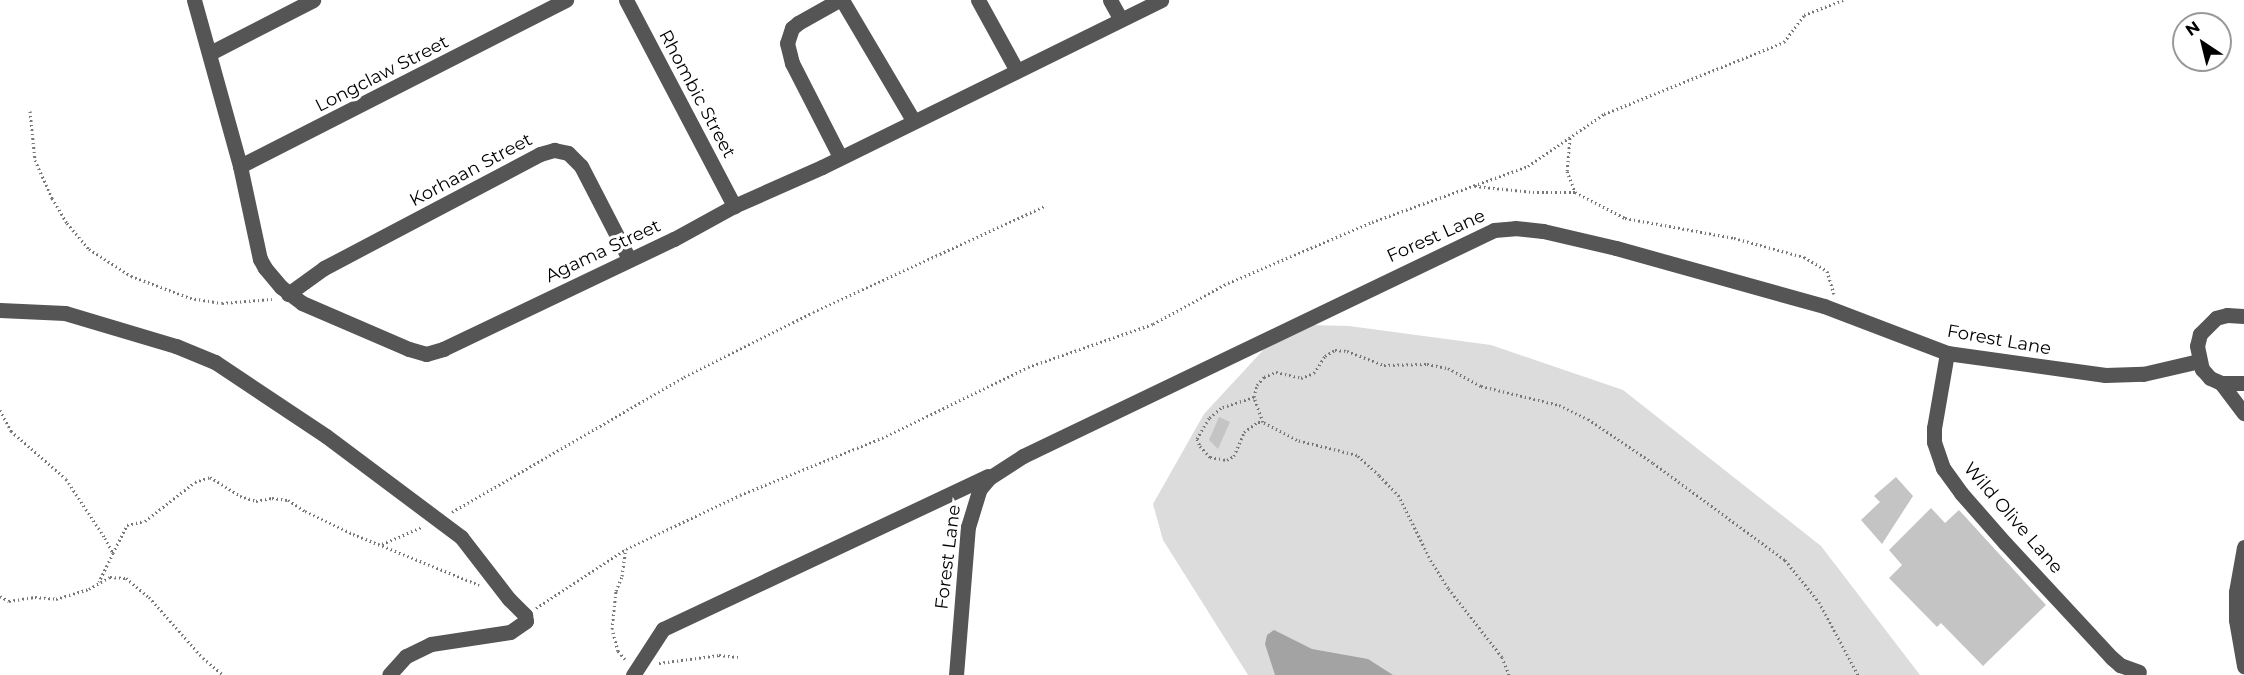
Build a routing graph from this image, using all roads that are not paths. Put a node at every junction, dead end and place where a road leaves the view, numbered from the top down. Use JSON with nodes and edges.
{"nodes":[{"id":1,"x":194,"y":0,"type":"edge"},
{"id":2,"x":313,"y":0,"type":"edge"},
{"id":3,"x":566,"y":0,"type":"edge"},
{"id":4,"x":626,"y":0,"type":"edge"},
{"id":5,"x":841,"y":0,"type":"edge"},
{"id":6,"x":978,"y":0,"type":"edge"},
{"id":7,"x":1110,"y":0,"type":"edge"},
{"id":8,"x":1161,"y":0,"type":"edge"},
{"id":9,"x":1120,"y":18,"type":"junction"},
{"id":10,"x":210,"y":53,"type":"junction"},
{"id":11,"x":1016,"y":69,"type":"junction"},
{"id":12,"x":913,"y":120,"type":"junction"},
{"id":13,"x":840,"y":158,"type":"junction"},
{"id":14,"x":240,"y":166,"type":"junction"},
{"id":15,"x":734,"y":206,"type":"junction"},
{"id":16,"x":629,"y":259,"type":"junction"},
{"id":17,"x":288,"y":294,"type":"junction"},
{"id":18,"x":0,"y":310,"type":"edge"},
{"id":19,"x":2244,"y":316,"type":"edge"},
{"id":20,"x":1947,"y":353,"type":"junction"},
{"id":21,"x":2199,"y":361,"type":"junction"},
{"id":22,"x":2221,"y":383,"type":"junction"},
{"id":23,"x":2244,"y":383,"type":"edge"},
{"id":24,"x":2244,"y":413,"type":"edge"},
{"id":25,"x":999,"y":471,"type":"junction"},
{"id":26,"x":2244,"y":547,"type":"edge"},
{"id":27,"x":2244,"y":666,"type":"edge"},
{"id":28,"x":2139,"y":672,"type":"dead end"},
{"id":29,"x":389,"y":675,"type":"edge"},
{"id":30,"x":633,"y":675,"type":"edge"},
{"id":31,"x":956,"y":675,"type":"edge"}],
"edges":[{"from":1,"to":10,"type":"street","name":"Agama Street"},
{"from":2,"to":10,"type":"street"},
{"from":3,"to":14,"type":"street","name":"Longclaw Street"},
{"from":4,"to":15,"type":"street","name":"Rhombic Street"},
{"from":5,"to":12,"type":"street"},
{"from":5,"to":13,"type":"street"},
{"from":6,"to":11,"type":"street"},
{"from":7,"to":9,"type":"street"},
{"from":8,"to":9,"type":"street","name":"Agama Street"},
{"from":9,"to":11,"type":"street","name":"Agama Street"},
{"from":10,"to":14,"type":"street","name":"Agama Street"},
{"from":11,"to":12,"type":"street","name":"Agama Street"},
{"from":12,"to":13,"type":"street","name":"Agama Street"},
{"from":13,"to":15,"type":"street","name":"Agama Street"},
{"from":14,"to":17,"type":"street","name":"Agama Street"},
{"from":15,"to":16,"type":"street","name":"Agama Street"},
{"from":16,"to":17,"type":"street","name":"Agama Street"},
{"from":16,"to":17,"type":"street","name":"Korhaan Street"},
{"from":18,"to":29,"type":"street"},
{"from":19,"to":21,"type":"street"},
{"from":20,"to":21,"type":"street","name":"Forest Lane"},
{"from":20,"to":25,"type":"street","name":"Forest Lane"},
{"from":20,"to":28,"type":"street","name":"Wild Olive Lane"},
{"from":21,"to":22,"type":"street"},
{"from":22,"to":23,"type":"street"},
{"from":22,"to":24,"type":"street"},
{"from":25,"to":30,"type":"street"},
{"from":25,"to":31,"type":"street","name":"Forest Lane"},
{"from":26,"to":27,"type":"street"}]}
